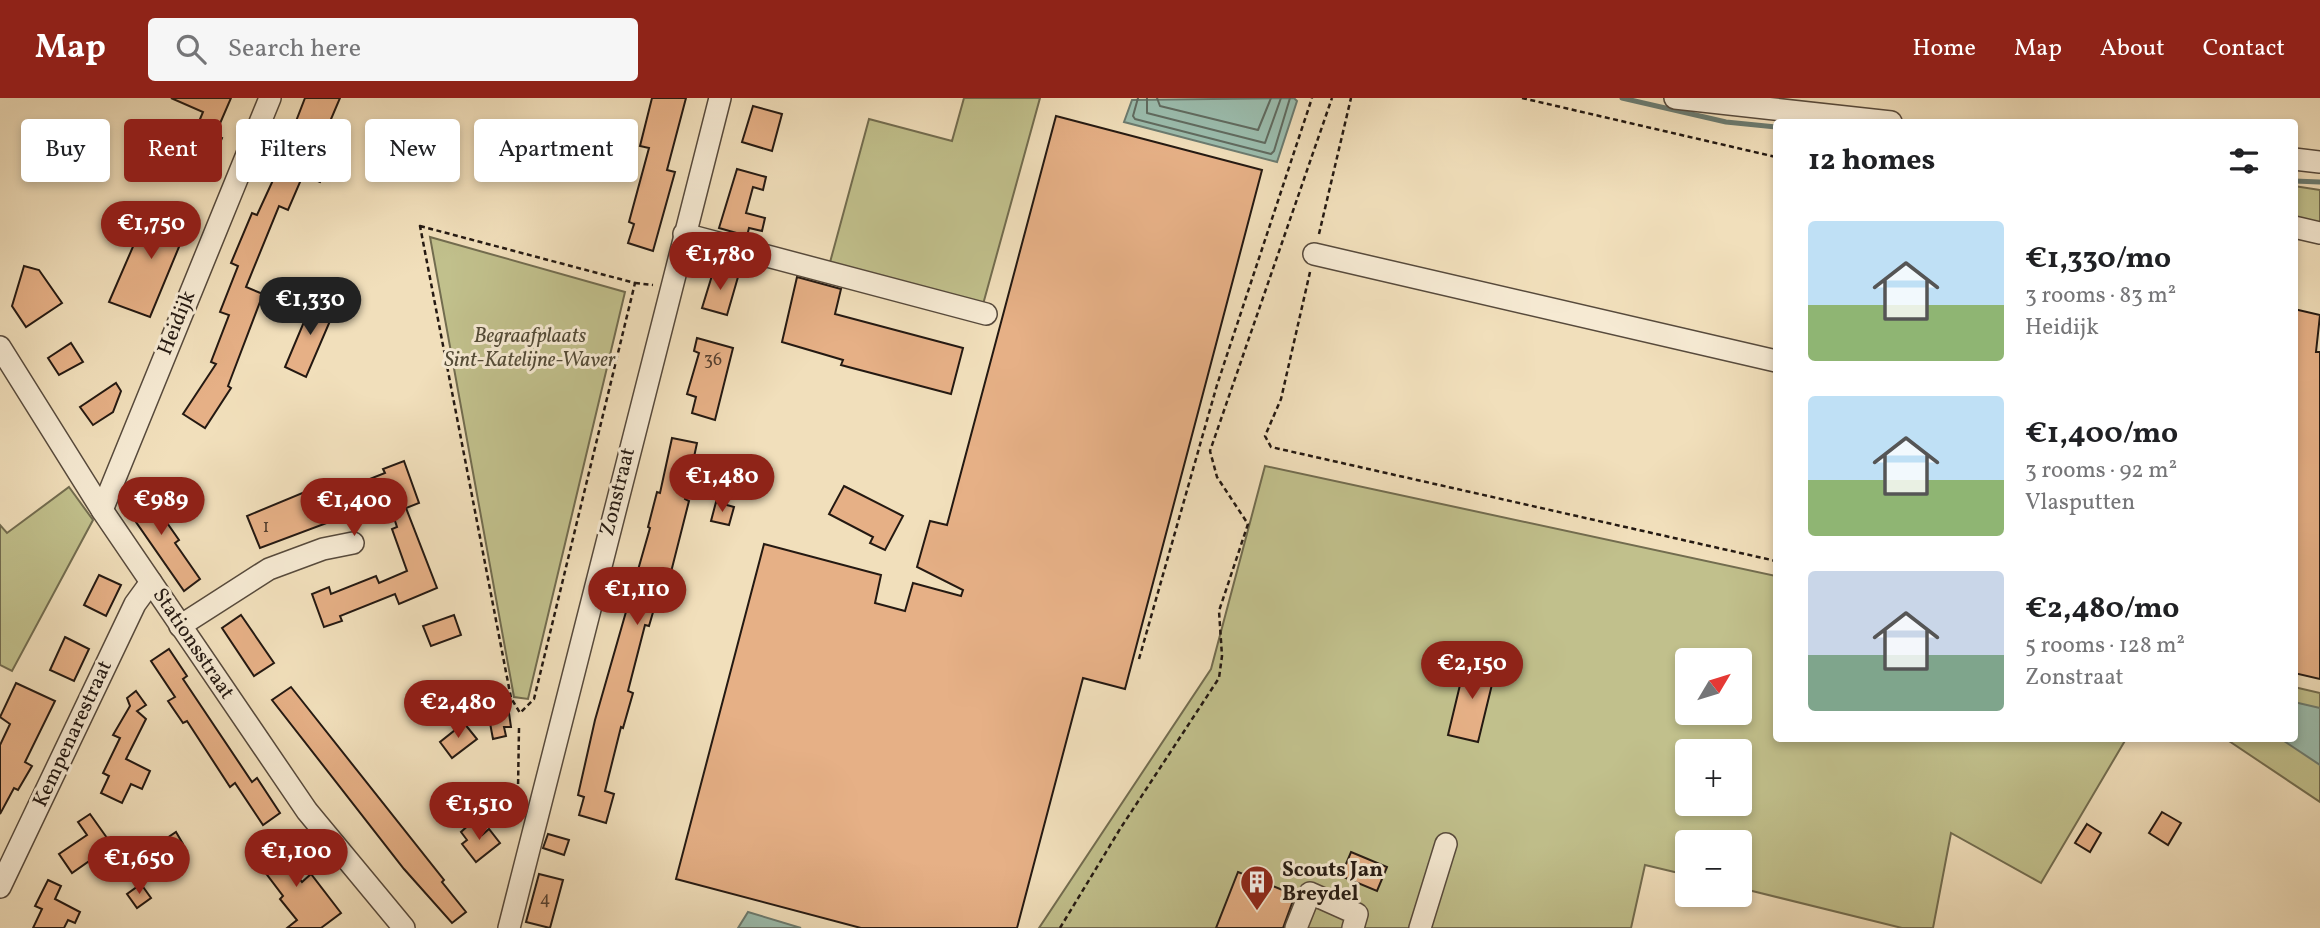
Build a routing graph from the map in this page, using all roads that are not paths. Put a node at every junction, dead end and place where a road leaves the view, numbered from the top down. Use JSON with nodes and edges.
{"nodes":[{"id":1,"x":270,"y":98,"type":"edge"},
{"id":2,"x":720,"y":98,"type":"edge"},
{"id":3,"x":1675,"y":98,"type":"edge"},
{"id":4,"x":1864,"y":119,"type":"edge"},
{"id":5,"x":2298,"y":228,"type":"edge"},
{"id":6,"x":2320,"y":233,"type":"edge"},
{"id":7,"x":684,"y":234,"type":"junction"},
{"id":8,"x":1314,"y":254,"type":"road end"},
{"id":9,"x":986,"y":314,"type":"dead end"},
{"id":10,"x":0,"y":347,"type":"edge"},
{"id":11,"x":1773,"y":360,"type":"edge"},
{"id":12,"x":102,"y":510,"type":"junction"},
{"id":13,"x":353,"y":542,"type":"dead end"},
{"id":14,"x":151,"y":582,"type":"junction"},
{"id":15,"x":180,"y":626,"type":"junction"},
{"id":16,"x":1446,"y":844,"type":"dead end"},
{"id":17,"x":0,"y":887,"type":"edge"},
{"id":18,"x":404,"y":928,"type":"edge"},
{"id":19,"x":509,"y":928,"type":"edge"},
{"id":20,"x":1296,"y":928,"type":"edge"},
{"id":21,"x":1353,"y":928,"type":"edge"},
{"id":22,"x":1420,"y":928,"type":"edge"}],
"edges":[{"from":1,"to":12,"type":"street","name":"Heidijk"},
{"from":2,"to":7,"type":"street","name":"Zonstraat"},
{"from":3,"to":4,"type":"street"},
{"from":5,"to":6,"type":"street"},
{"from":7,"to":9,"type":"street"},
{"from":7,"to":19,"type":"street","name":"Zonstraat"},
{"from":8,"to":11,"type":"street"},
{"from":10,"to":12,"type":"street","name":"Stationsstraat"},
{"from":12,"to":14,"type":"street","name":"Stationsstraat"},
{"from":13,"to":15,"type":"street"},
{"from":14,"to":15,"type":"street","name":"Stationsstraat"},
{"from":14,"to":17,"type":"street","name":"Kempenarestraat"},
{"from":15,"to":18,"type":"street","name":"Stationsstraat"},
{"from":16,"to":22,"type":"street"},
{"from":20,"to":21,"type":"street"}]}
